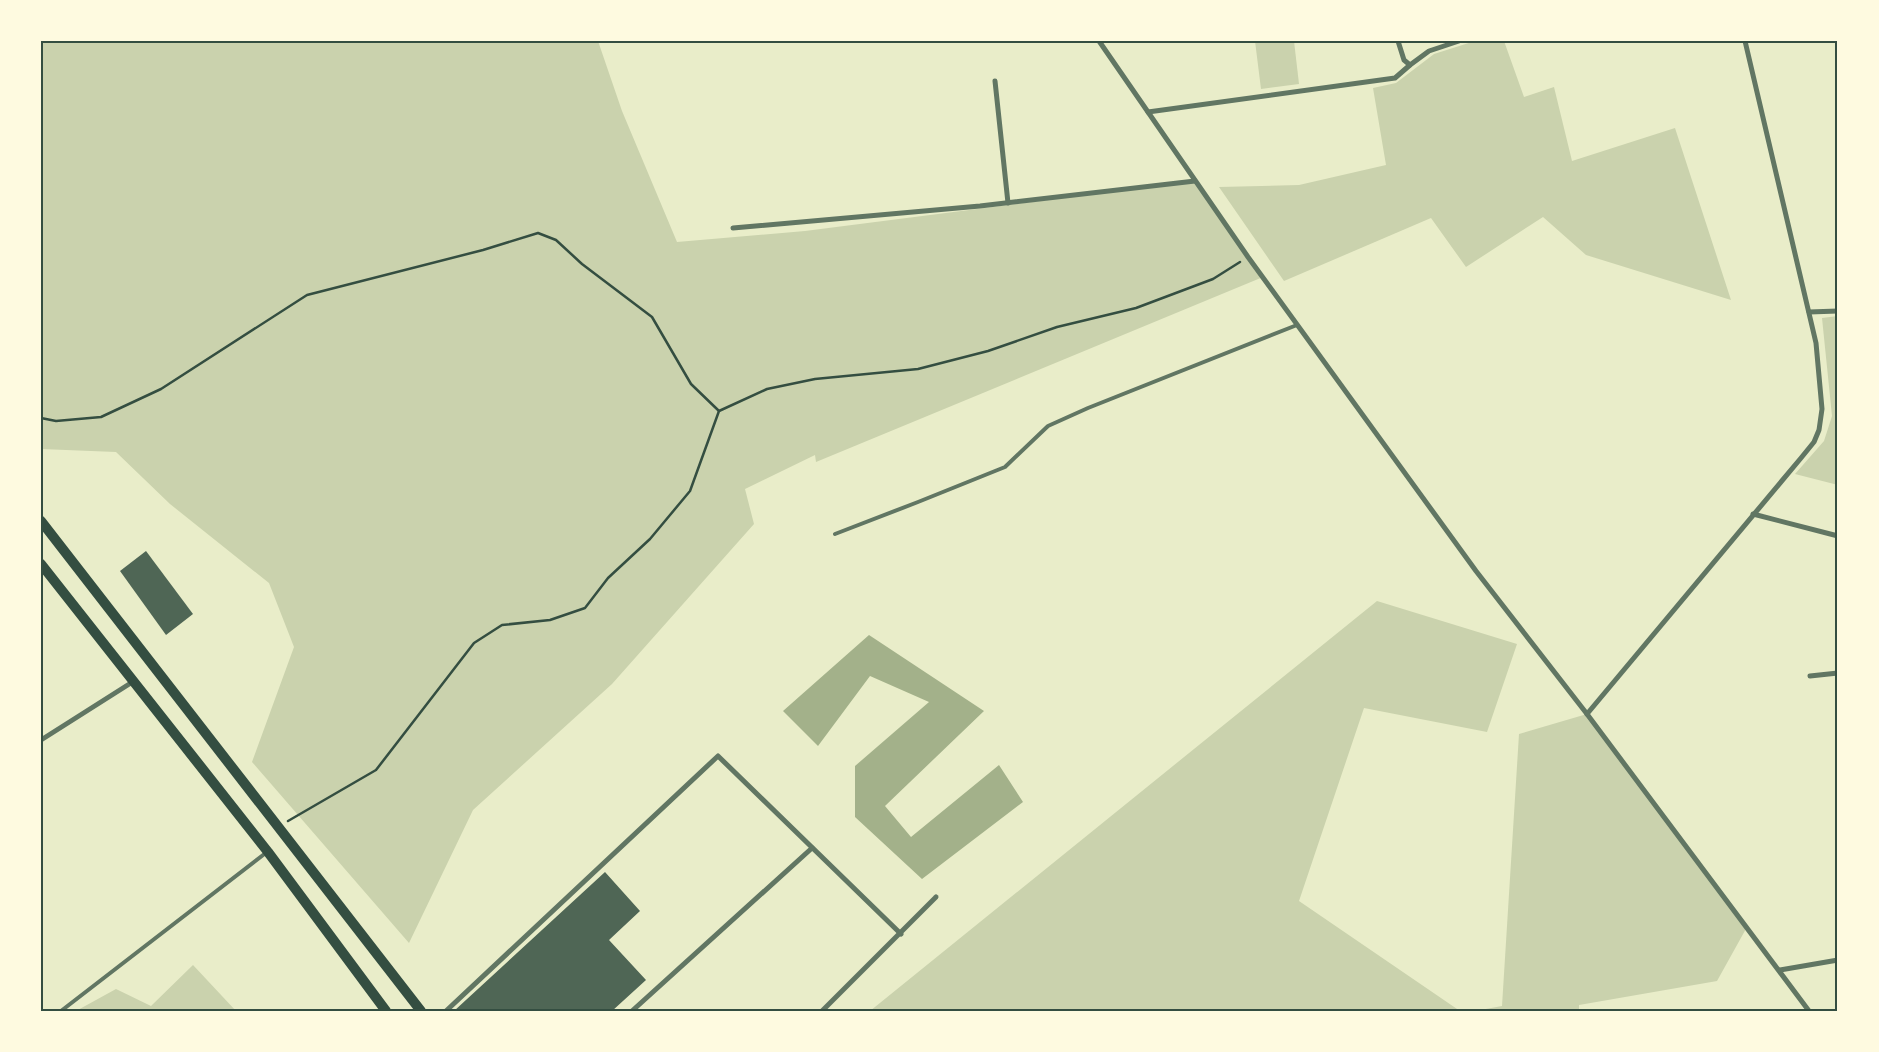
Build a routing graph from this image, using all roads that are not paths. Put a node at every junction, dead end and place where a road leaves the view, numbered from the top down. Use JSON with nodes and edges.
{"nodes":[{"id":1,"x":1099,"y":41,"type":"edge"},
{"id":2,"x":1398,"y":41,"type":"edge"},
{"id":3,"x":1459,"y":41,"type":"edge"},
{"id":4,"x":1745,"y":41,"type":"edge"},
{"id":5,"x":1410,"y":65,"type":"junction"},
{"id":6,"x":995,"y":82,"type":"dead end"},
{"id":7,"x":1148,"y":112,"type":"junction"},
{"id":8,"x":1195,"y":181,"type":"junction"},
{"id":9,"x":1008,"y":203,"type":"junction"},
{"id":10,"x":733,"y":228,"type":"dead end"},
{"id":11,"x":1838,"y":311,"type":"edge"},
{"id":12,"x":1809,"y":312,"type":"junction"},
{"id":13,"x":1297,"y":325,"type":"junction"},
{"id":14,"x":1753,"y":514,"type":"junction"},
{"id":15,"x":41,"y":521,"type":"edge"},
{"id":16,"x":834,"y":534,"type":"dead end"},
{"id":17,"x":1838,"y":536,"type":"edge"},
{"id":18,"x":41,"y":564,"type":"edge"},
{"id":19,"x":1838,"y":673,"type":"edge"},
{"id":20,"x":1810,"y":676,"type":"dead end"},
{"id":21,"x":134,"y":681,"type":"junction"},
{"id":22,"x":1587,"y":714,"type":"junction"},
{"id":23,"x":41,"y":740,"type":"edge"},
{"id":24,"x":812,"y":848,"type":"junction"},
{"id":25,"x":268,"y":852,"type":"junction"},
{"id":26,"x":936,"y":897,"type":"dead end"},
{"id":27,"x":901,"y":934,"type":"junction"},
{"id":28,"x":1838,"y":960,"type":"edge"},
{"id":29,"x":1780,"y":970,"type":"junction"},
{"id":30,"x":61,"y":1011,"type":"edge"},
{"id":31,"x":386,"y":1011,"type":"edge"},
{"id":32,"x":421,"y":1011,"type":"edge"},
{"id":33,"x":446,"y":1011,"type":"edge"},
{"id":34,"x":632,"y":1011,"type":"edge"},
{"id":35,"x":822,"y":1011,"type":"edge"},
{"id":36,"x":1809,"y":1011,"type":"edge"}],
"edges":[{"from":1,"to":7,"type":"street"},
{"from":2,"to":5,"type":"street"},
{"from":3,"to":5,"type":"street"},
{"from":4,"to":12,"type":"street"},
{"from":5,"to":7,"type":"street"},
{"from":6,"to":9,"type":"street"},
{"from":7,"to":8,"type":"street"},
{"from":8,"to":9,"type":"street"},
{"from":8,"to":13,"type":"street"},
{"from":9,"to":10,"type":"street"},
{"from":11,"to":12,"type":"street"},
{"from":12,"to":14,"type":"street"},
{"from":13,"to":16,"type":"lane"},
{"from":13,"to":22,"type":"street"},
{"from":14,"to":17,"type":"street"},
{"from":14,"to":22,"type":"street"},
{"from":15,"to":32,"type":"main road"},
{"from":18,"to":21,"type":"main road"},
{"from":19,"to":20,"type":"street"},
{"from":21,"to":23,"type":"street"},
{"from":21,"to":25,"type":"main road"},
{"from":22,"to":29,"type":"street"},
{"from":24,"to":27,"type":"street"},
{"from":24,"to":33,"type":"street"},
{"from":24,"to":34,"type":"street"},
{"from":25,"to":30,"type":"lane"},
{"from":25,"to":31,"type":"main road"},
{"from":26,"to":27,"type":"street"},
{"from":27,"to":35,"type":"street"},
{"from":28,"to":29,"type":"street"},
{"from":29,"to":36,"type":"street"}]}
